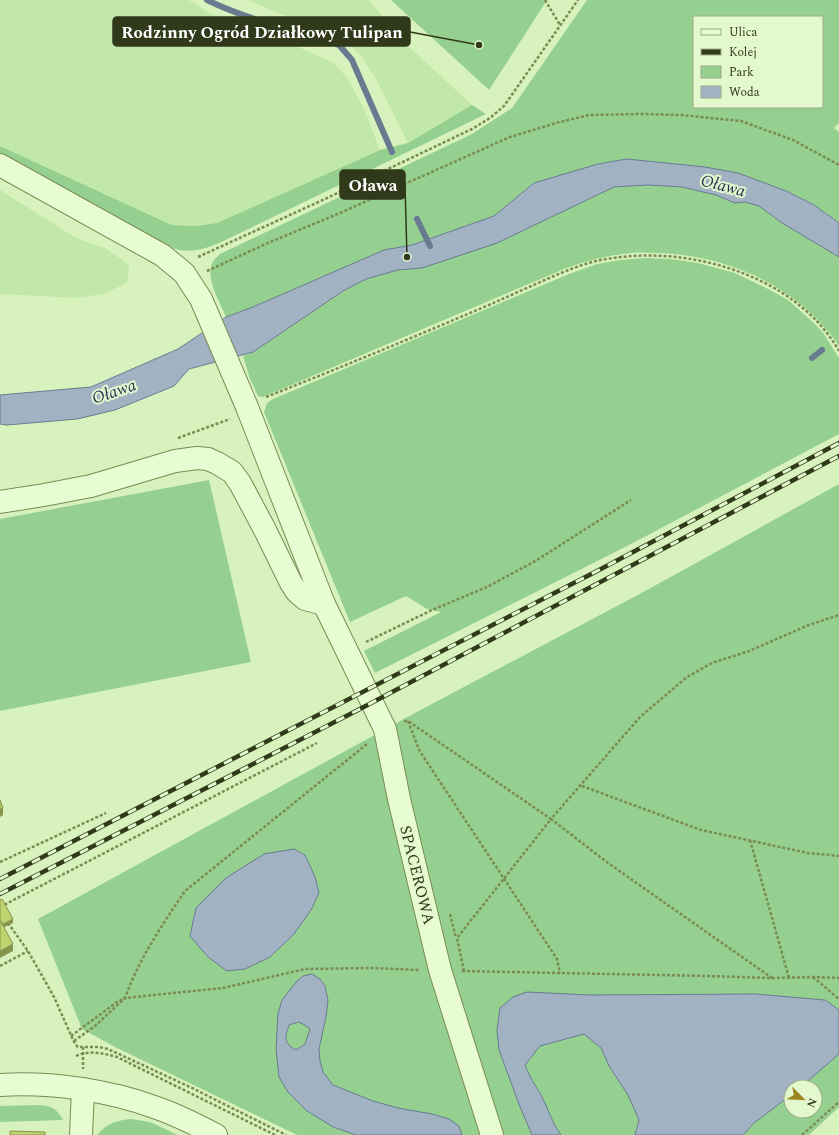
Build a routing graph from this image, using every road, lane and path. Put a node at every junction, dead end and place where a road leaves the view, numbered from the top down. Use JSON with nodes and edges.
{"nodes":[{"id":1,"x":544,"y":0,"type":"edge"},
{"id":2,"x":578,"y":0,"type":"edge"},
{"id":3,"x":560,"y":25,"type":"junction"},
{"id":4,"x":839,"y":164,"type":"edge"},
{"id":5,"x":0,"y":165,"type":"edge"},
{"id":6,"x":194,"y":273,"type":"junction"},
{"id":7,"x":839,"y":351,"type":"edge"},
{"id":8,"x":245,"y":401,"type":"junction"},
{"id":9,"x":631,"y":500,"type":"dead end"},
{"id":10,"x":0,"y":502,"type":"edge"},
{"id":11,"x":328,"y":612,"type":"junction"},
{"id":12,"x":839,"y":615,"type":"edge"},
{"id":13,"x":348,"y":652,"type":"junction"},
{"id":14,"x":408,"y":721,"type":"junction"},
{"id":15,"x":385,"y":729,"type":"junction"},
{"id":16,"x":317,"y":743,"type":"dead end"},
{"id":17,"x":582,"y":786,"type":"junction"},
{"id":18,"x":106,"y":813,"type":"dead end"},
{"id":19,"x":551,"y":819,"type":"junction"},
{"id":20,"x":750,"y":840,"type":"junction"},
{"id":21,"x":839,"y":856,"type":"edge"},
{"id":22,"x":0,"y":862,"type":"edge"},
{"id":23,"x":504,"y":880,"type":"junction"},
{"id":24,"x":0,"y":907,"type":"edge"},
{"id":25,"x":7,"y":922,"type":"edge"},
{"id":26,"x":28,"y":951,"type":"junction"},
{"id":27,"x":0,"y":966,"type":"edge"},
{"id":28,"x":440,"y":970,"type":"junction"},
{"id":29,"x":464,"y":971,"type":"junction"},
{"id":30,"x":560,"y":973,"type":"junction"},
{"id":31,"x":813,"y":977,"type":"junction"},
{"id":32,"x":772,"y":978,"type":"junction"},
{"id":33,"x":789,"y":978,"type":"junction"},
{"id":34,"x":839,"y":978,"type":"edge"},
{"id":35,"x":125,"y":998,"type":"junction"},
{"id":36,"x":839,"y":999,"type":"edge"},
{"id":37,"x":71,"y":1036,"type":"junction"},
{"id":38,"x":74,"y":1041,"type":"junction"},
{"id":39,"x":83,"y":1047,"type":"junction"},
{"id":40,"x":84,"y":1053,"type":"junction"},
{"id":41,"x":76,"y":1056,"type":"dead end"},
{"id":42,"x":0,"y":1085,"type":"edge"},
{"id":43,"x":83,"y":1089,"type":"junction"},
{"id":44,"x":839,"y":1102,"type":"edge"},
{"id":45,"x":81,"y":1135,"type":"edge"},
{"id":46,"x":216,"y":1135,"type":"edge"},
{"id":47,"x":275,"y":1135,"type":"edge"},
{"id":48,"x":286,"y":1135,"type":"edge"},
{"id":49,"x":492,"y":1135,"type":"edge"},
{"id":50,"x":802,"y":1135,"type":"edge"}],
"edges":[{"from":1,"to":3,"type":"path"},
{"from":2,"to":3,"type":"path"},
{"from":3,"to":6,"type":"path"},
{"from":4,"to":6,"type":"path"},
{"from":5,"to":6,"type":"street","name":"SPACEROWA"},
{"from":6,"to":8,"type":"street","name":"SPACEROWA"},
{"from":7,"to":8,"type":"path"},
{"from":8,"to":11,"type":"street","name":"SPACEROWA"},
{"from":9,"to":13,"type":"path"},
{"from":10,"to":11,"type":"street"},
{"from":11,"to":13,"type":"street","name":"SPACEROWA"},
{"from":12,"to":17,"type":"path"},
{"from":13,"to":15,"type":"street","name":"SPACEROWA"},
{"from":14,"to":15,"type":"path"},
{"from":14,"to":19,"type":"path"},
{"from":14,"to":23,"type":"path"},
{"from":15,"to":28,"type":"street","name":"SPACEROWA"},
{"from":15,"to":35,"type":"path"},
{"from":16,"to":24,"type":"path"},
{"from":17,"to":19,"type":"path"},
{"from":17,"to":20,"type":"path"},
{"from":18,"to":22,"type":"path"},
{"from":19,"to":23,"type":"path"},
{"from":19,"to":32,"type":"path"},
{"from":20,"to":21,"type":"path"},
{"from":20,"to":33,"type":"path"},
{"from":23,"to":29,"type":"path"},
{"from":23,"to":30,"type":"path"},
{"from":25,"to":26,"type":"path"},
{"from":26,"to":27,"type":"path"},
{"from":26,"to":37,"type":"path"},
{"from":28,"to":29,"type":"path"},
{"from":28,"to":35,"type":"path"},
{"from":28,"to":49,"type":"street","name":"SPACEROWA"},
{"from":29,"to":30,"type":"path"},
{"from":30,"to":32,"type":"path"},
{"from":31,"to":33,"type":"path"},
{"from":31,"to":34,"type":"path"},
{"from":31,"to":36,"type":"path"},
{"from":32,"to":33,"type":"path"},
{"from":35,"to":37,"type":"path"},
{"from":35,"to":38,"type":"path"},
{"from":37,"to":38,"type":"path"},
{"from":38,"to":39,"type":"path"},
{"from":39,"to":40,"type":"path"},
{"from":39,"to":48,"type":"path"},
{"from":40,"to":41,"type":"path"},
{"from":40,"to":47,"type":"path"},
{"from":42,"to":43,"type":"street"},
{"from":43,"to":45,"type":"street"},
{"from":43,"to":46,"type":"street"},
{"from":44,"to":50,"type":"path"}]}
